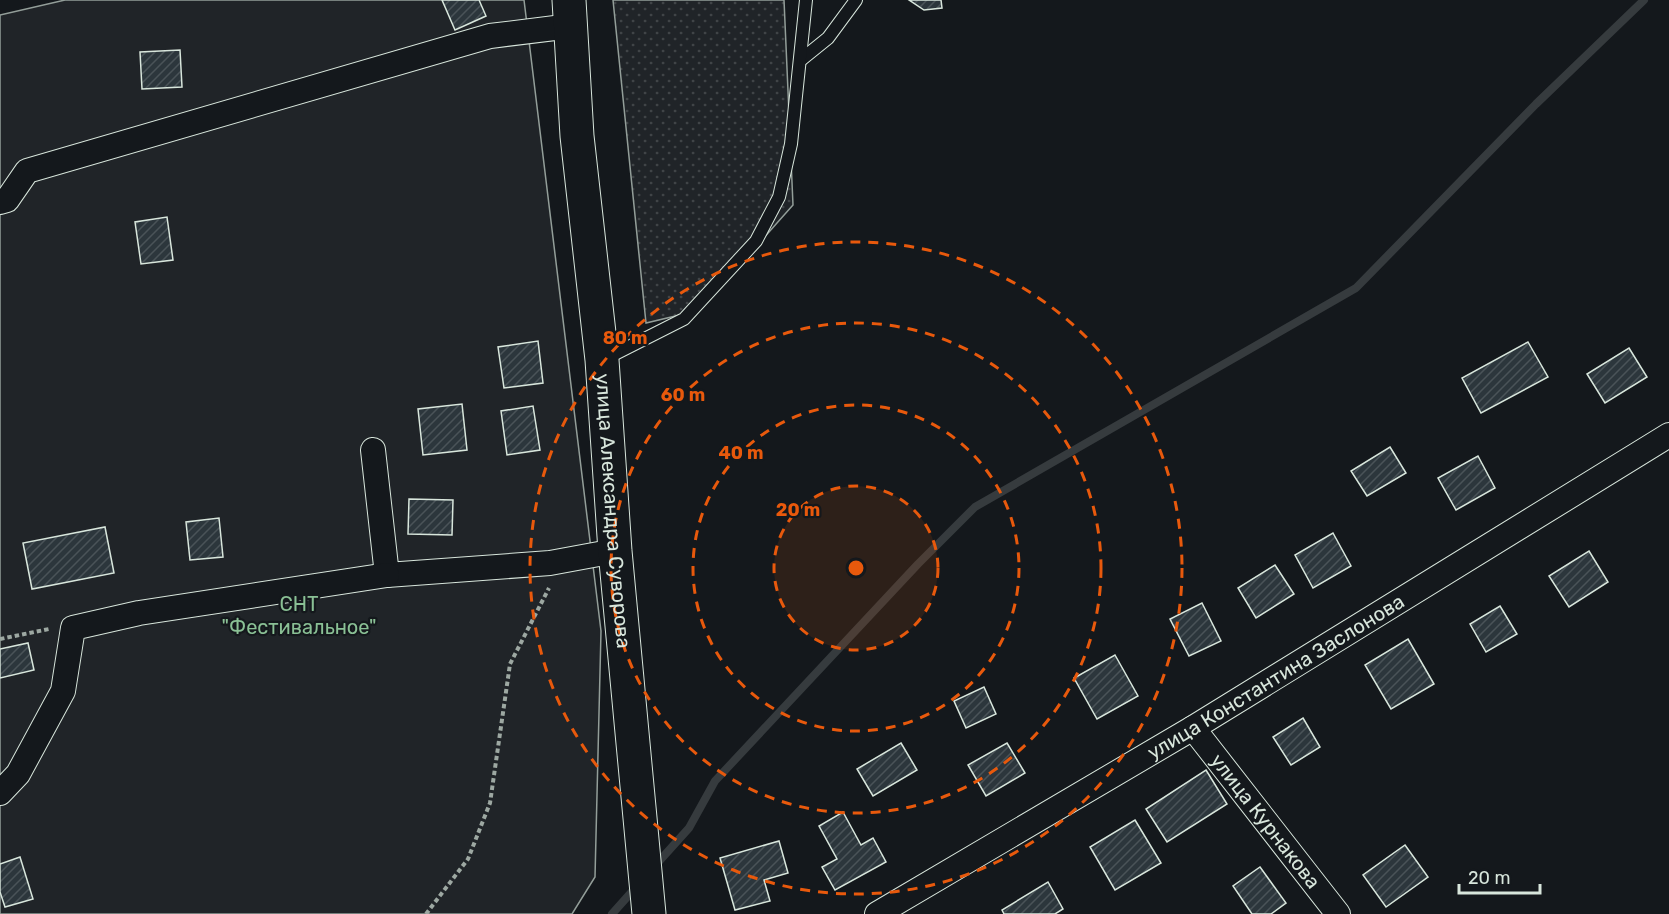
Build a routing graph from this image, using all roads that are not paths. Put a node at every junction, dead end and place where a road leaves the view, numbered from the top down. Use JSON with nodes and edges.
{"nodes":[{"id":1,"x":806,"y":0,"type":"edge"},
{"id":2,"x":856,"y":0,"type":"edge"},
{"id":3,"x":570,"y":13,"type":"edge"},
{"id":4,"x":802,"y":58,"type":"junction"},
{"id":5,"x":0,"y":202,"type":"edge"},
{"id":6,"x":602,"y":360,"type":"junction"},
{"id":7,"x":1669,"y":435,"type":"edge"},
{"id":8,"x":373,"y":450,"type":"dead end"},
{"id":9,"x":615,"y":551,"type":"junction"},
{"id":10,"x":387,"y":575,"type":"junction"},
{"id":11,"x":1193,"y":728,"type":"junction"},
{"id":12,"x":0,"y":793,"type":"edge"},
{"id":13,"x":649,"y":914,"type":"edge"},
{"id":14,"x":877,"y":914,"type":"edge"},
{"id":15,"x":1338,"y":914,"type":"edge"}],
"edges":[{"from":1,"to":4,"type":"lane"},
{"from":2,"to":4,"type":"lane"},
{"from":3,"to":5,"type":"street"},
{"from":3,"to":6,"type":"main road","name":"улица Александра Суворова"},
{"from":4,"to":6,"type":"lane"},
{"from":6,"to":9,"type":"main road","name":"улица Александра Суворова"},
{"from":7,"to":11,"type":"street","name":"улица Константина Заслонова"},
{"from":8,"to":10,"type":"street"},
{"from":9,"to":10,"type":"street"},
{"from":9,"to":13,"type":"main road","name":"улица Александра Суворова"},
{"from":10,"to":12,"type":"street"},
{"from":11,"to":14,"type":"street","name":"улица Константина Заслонова"},
{"from":11,"to":15,"type":"street","name":"улица Курнакова"}]}
